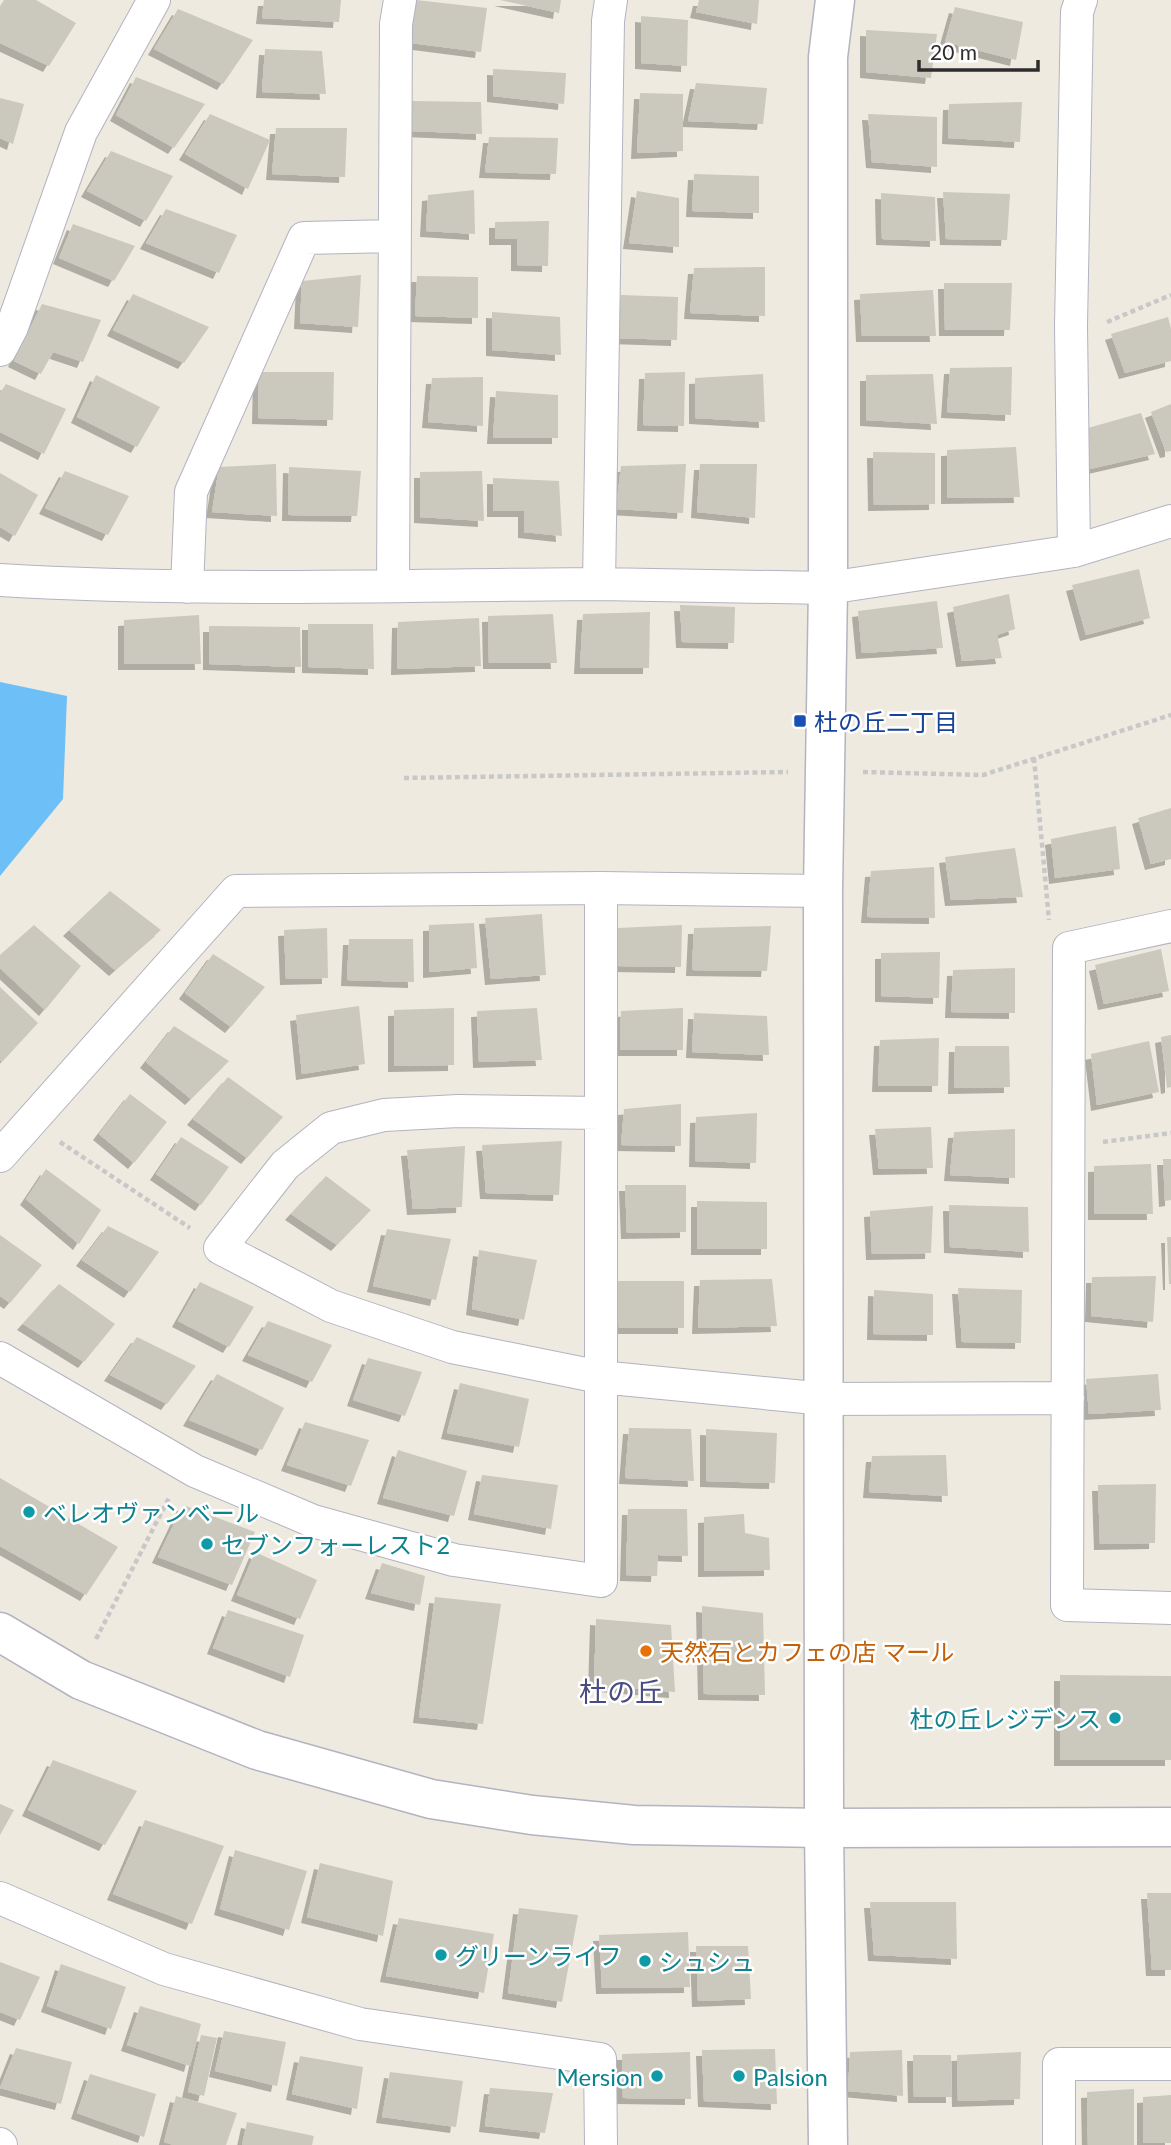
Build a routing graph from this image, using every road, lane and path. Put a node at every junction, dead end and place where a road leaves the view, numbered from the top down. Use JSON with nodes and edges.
{"nodes":[{"id":1,"x":154,"y":0,"type":"edge"},
{"id":2,"x":400,"y":0,"type":"edge"},
{"id":3,"x":611,"y":0,"type":"edge"},
{"id":4,"x":835,"y":0,"type":"edge"},
{"id":5,"x":1081,"y":0,"type":"edge"},
{"id":6,"x":394,"y":236,"type":"junction"},
{"id":7,"x":1171,"y":295,"type":"edge"},
{"id":8,"x":1071,"y":337,"type":"junction"},
{"id":9,"x":0,"y":350,"type":"edge"},
{"id":10,"x":1171,"y":521,"type":"edge"},
{"id":11,"x":1074,"y":551,"type":"junction"},
{"id":12,"x":0,"y":580,"type":"edge"},
{"id":13,"x":599,"y":584,"type":"junction"},
{"id":14,"x":393,"y":586,"type":"junction"},
{"id":15,"x":187,"y":587,"type":"junction"},
{"id":16,"x":828,"y":587,"type":"junction"},
{"id":17,"x":1171,"y":715,"type":"edge"},
{"id":18,"x":1034,"y":758,"type":"junction"},
{"id":19,"x":796,"y":772,"type":"dead end"},
{"id":20,"x":851,"y":772,"type":"dead end"},
{"id":21,"x":404,"y":778,"type":"dead end"},
{"id":22,"x":601,"y":888,"type":"junction"},
{"id":23,"x":823,"y":891,"type":"junction"},
{"id":24,"x":1171,"y":926,"type":"edge"},
{"id":25,"x":1069,"y":948,"type":"junction"},
{"id":26,"x":600,"y":1113,"type":"junction"},
{"id":27,"x":31,"y":1122,"type":"junction"},
{"id":28,"x":1171,"y":1133,"type":"edge"},
{"id":29,"x":1069,"y":1147,"type":"junction"},
{"id":30,"x":0,"y":1156,"type":"edge"},
{"id":31,"x":220,"y":1248,"type":"junction"},
{"id":32,"x":0,"y":1358,"type":"edge"},
{"id":33,"x":600,"y":1377,"type":"junction"},
{"id":34,"x":1069,"y":1398,"type":"junction"},
{"id":35,"x":825,"y":1399,"type":"junction"},
{"id":36,"x":186,"y":1467,"type":"junction"},
{"id":37,"x":1171,"y":1608,"type":"edge"},
{"id":38,"x":0,"y":1632,"type":"edge"},
{"id":39,"x":96,"y":1639,"type":"dead end"},
{"id":40,"x":1171,"y":1827,"type":"edge"},
{"id":41,"x":824,"y":1828,"type":"junction"},
{"id":42,"x":0,"y":1898,"type":"edge"},
{"id":43,"x":1171,"y":2064,"type":"edge"},
{"id":44,"x":601,"y":2145,"type":"edge"},
{"id":45,"x":828,"y":2145,"type":"edge"},
{"id":46,"x":1059,"y":2145,"type":"edge"}],
"edges":[{"from":1,"to":9,"type":"street"},
{"from":2,"to":6,"type":"street"},
{"from":3,"to":13,"type":"street"},
{"from":4,"to":16,"type":"street"},
{"from":5,"to":8,"type":"street"},
{"from":6,"to":14,"type":"street"},
{"from":6,"to":15,"type":"street"},
{"from":7,"to":8,"type":"path"},
{"from":8,"to":11,"type":"street"},
{"from":10,"to":11,"type":"street"},
{"from":11,"to":16,"type":"street"},
{"from":12,"to":15,"type":"street"},
{"from":13,"to":14,"type":"street"},
{"from":13,"to":16,"type":"street"},
{"from":14,"to":15,"type":"street"},
{"from":16,"to":23,"type":"street"},
{"from":17,"to":18,"type":"path"},
{"from":18,"to":20,"type":"path"},
{"from":18,"to":25,"type":"path"},
{"from":19,"to":21,"type":"path"},
{"from":22,"to":23,"type":"street"},
{"from":22,"to":26,"type":"street"},
{"from":22,"to":27,"type":"street"},
{"from":23,"to":35,"type":"street"},
{"from":24,"to":25,"type":"street"},
{"from":25,"to":29,"type":"street"},
{"from":26,"to":31,"type":"street"},
{"from":26,"to":33,"type":"street"},
{"from":27,"to":30,"type":"street"},
{"from":27,"to":31,"type":"path"},
{"from":28,"to":29,"type":"path"},
{"from":29,"to":34,"type":"street"},
{"from":31,"to":33,"type":"street"},
{"from":32,"to":36,"type":"street"},
{"from":33,"to":35,"type":"street"},
{"from":33,"to":36,"type":"street"},
{"from":34,"to":35,"type":"street"},
{"from":34,"to":37,"type":"street"},
{"from":35,"to":41,"type":"street"},
{"from":36,"to":39,"type":"path"},
{"from":38,"to":41,"type":"street"},
{"from":40,"to":41,"type":"street"},
{"from":41,"to":45,"type":"street"},
{"from":42,"to":44,"type":"street"},
{"from":43,"to":46,"type":"street"}]}
